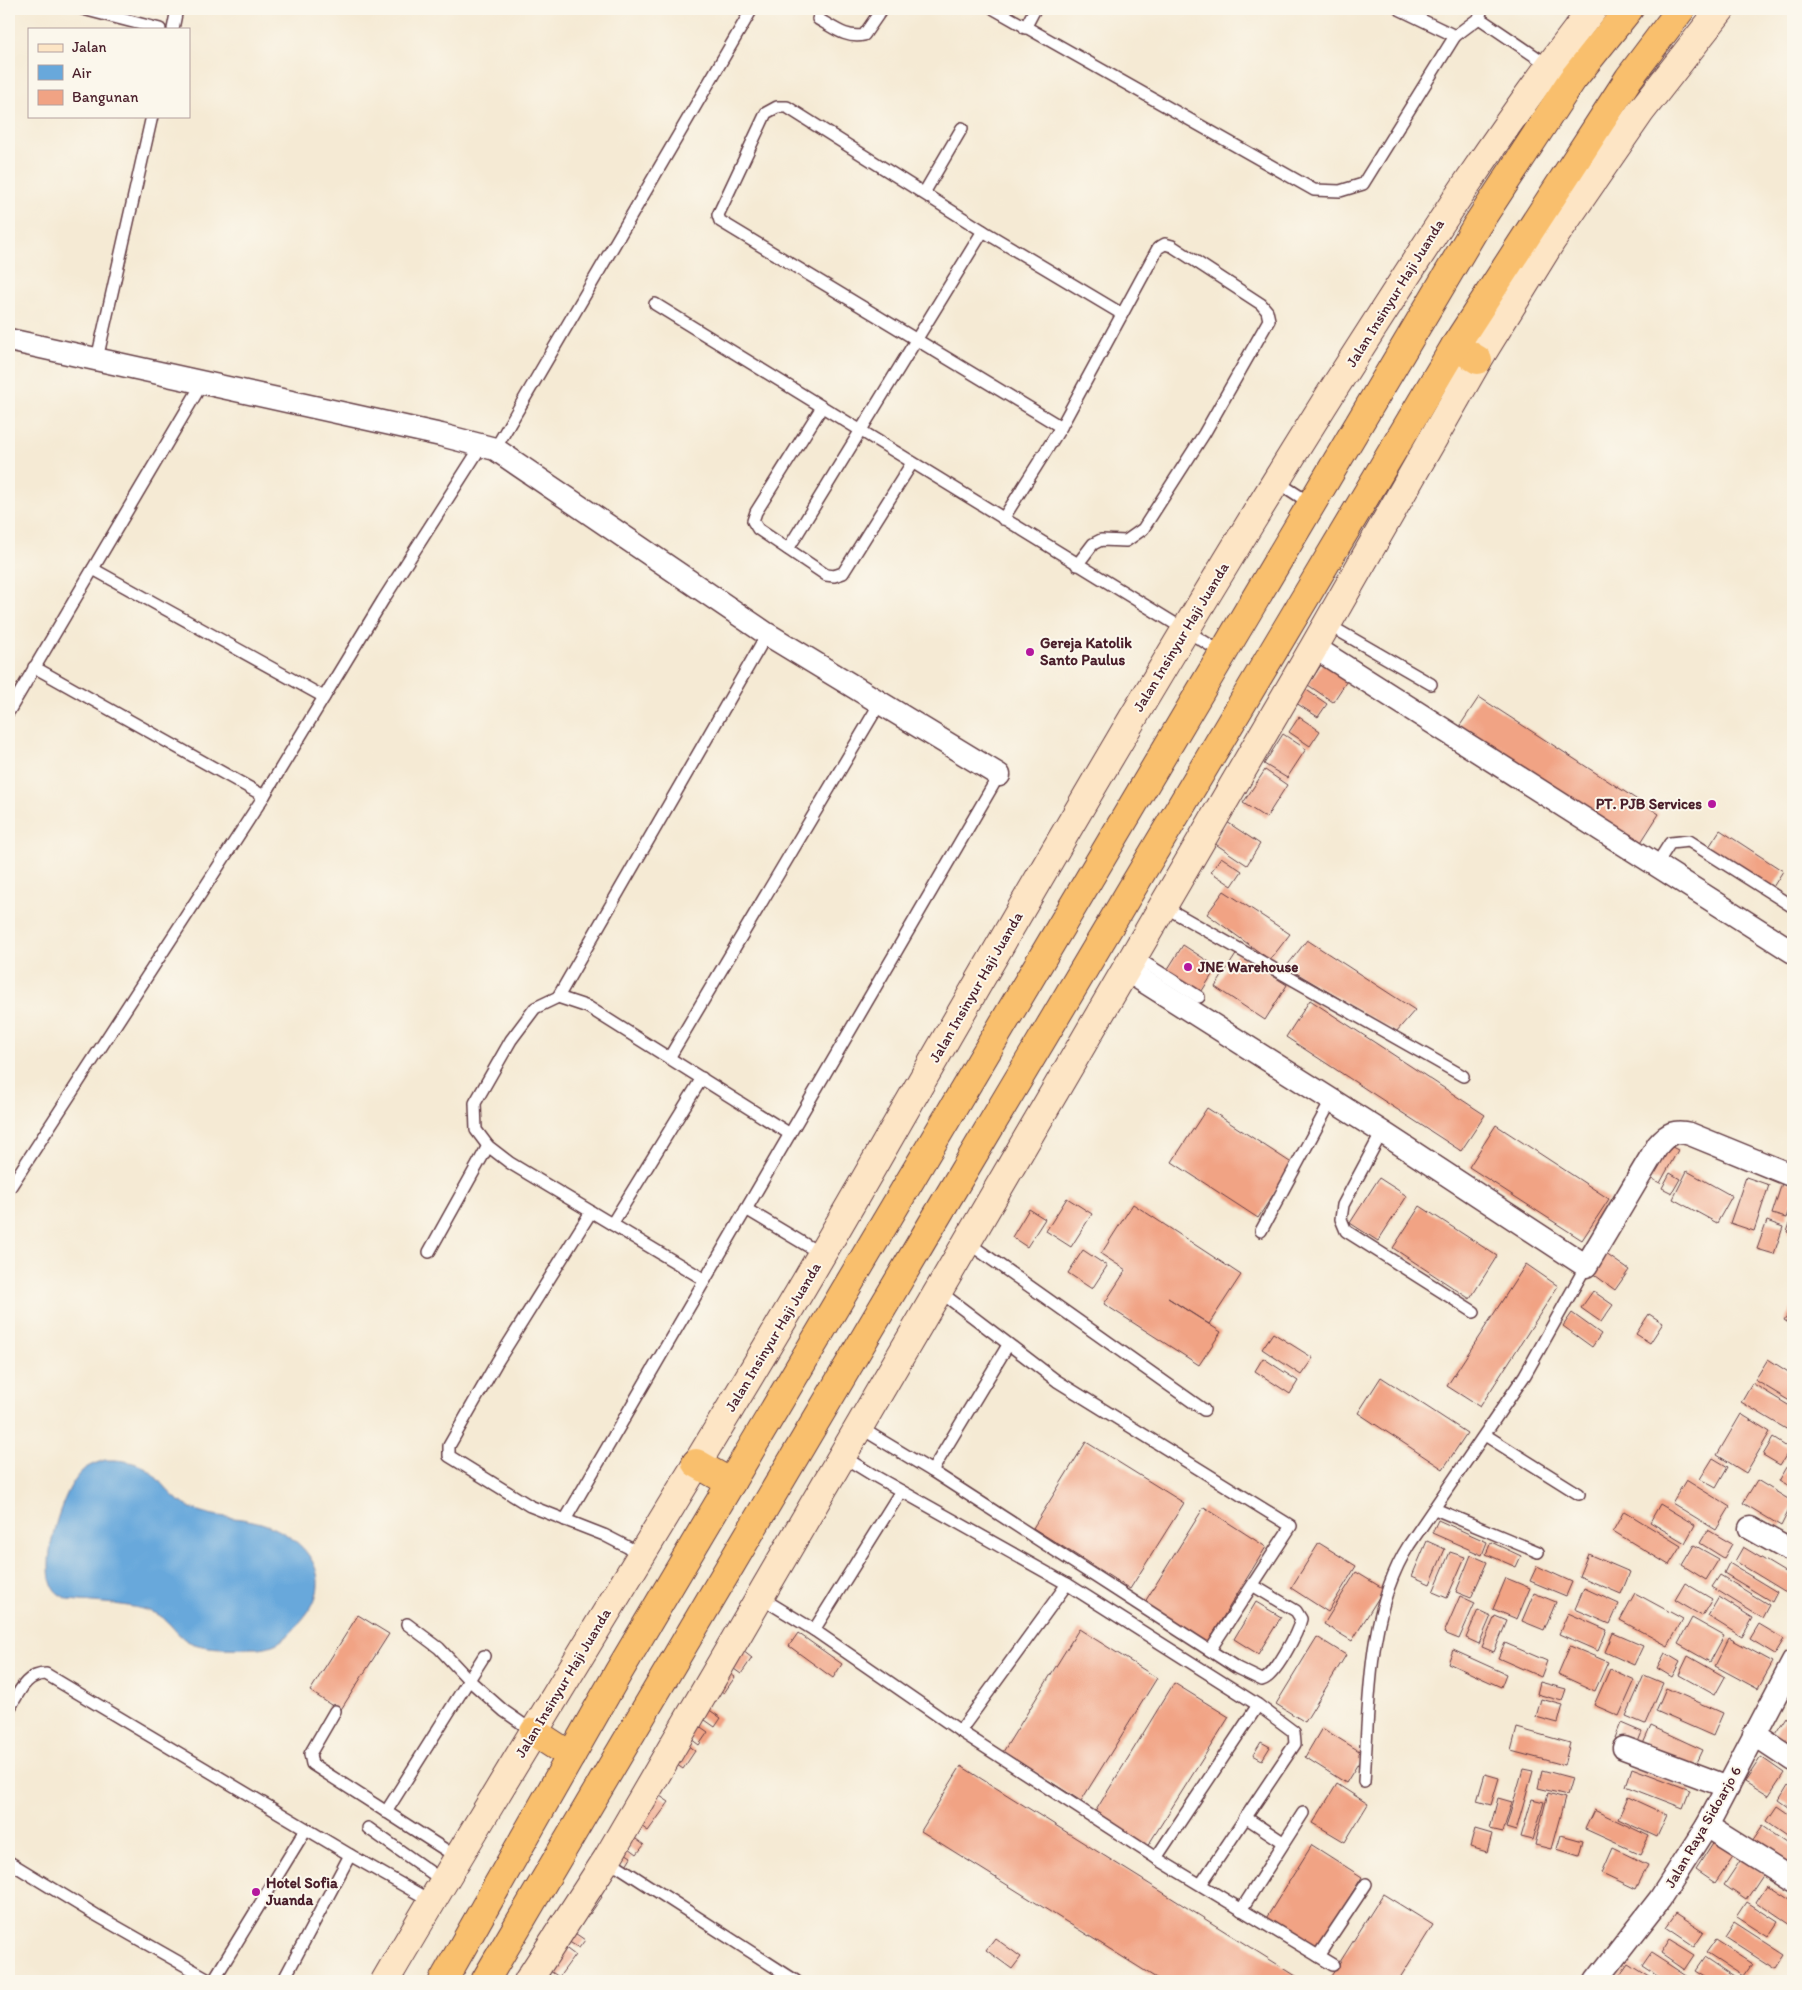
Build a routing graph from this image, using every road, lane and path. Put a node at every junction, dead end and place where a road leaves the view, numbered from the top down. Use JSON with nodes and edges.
{"nodes":[{"id":1,"x":83,"y":9,"type":"edge"},
{"id":2,"x":177,"y":9,"type":"edge"},
{"id":3,"x":752,"y":9,"type":"edge"},
{"id":4,"x":882,"y":9,"type":"edge"},
{"id":5,"x":994,"y":9,"type":"edge"},
{"id":6,"x":1035,"y":9,"type":"edge"},
{"id":7,"x":1399,"y":9,"type":"edge"},
{"id":8,"x":1593,"y":9,"type":"edge"},
{"id":9,"x":1629,"y":9,"type":"edge"},
{"id":10,"x":1681,"y":9,"type":"edge"},
{"id":11,"x":1721,"y":9,"type":"edge"},
{"id":12,"x":1481,"y":14,"type":"edge"},
{"id":13,"x":818,"y":19,"type":"dead end"},
{"id":14,"x":156,"y":28,"type":"edge"},
{"id":15,"x":173,"y":28,"type":"edge"},
{"id":16,"x":1025,"y":28,"type":"junction"},
{"id":17,"x":1455,"y":36,"type":"junction"},
{"id":18,"x":1540,"y":60,"type":"junction"},
{"id":19,"x":1572,"y":80,"type":"junction"},
{"id":20,"x":152,"y":118,"type":"edge"},
{"id":21,"x":962,"y":128,"type":"dead end"},
{"id":22,"x":924,"y":193,"type":"junction"},
{"id":23,"x":983,"y":231,"type":"junction"},
{"id":24,"x":655,"y":304,"type":"dead end"},
{"id":25,"x":1122,"y":314,"type":"junction"},
{"id":26,"x":916,"y":339,"type":"junction"},
{"id":27,"x":9,"y":340,"type":"edge"},
{"id":28,"x":1455,"y":346,"type":"junction"},
{"id":29,"x":97,"y":359,"type":"junction"},
{"id":30,"x":1478,"y":360,"type":"junction"},
{"id":31,"x":203,"y":382,"type":"junction"},
{"id":32,"x":822,"y":407,"type":"junction"},
{"id":33,"x":1061,"y":427,"type":"junction"},
{"id":34,"x":860,"y":431,"type":"junction"},
{"id":35,"x":489,"y":447,"type":"junction"},
{"id":36,"x":912,"y":463,"type":"junction"},
{"id":37,"x":1276,"y":481,"type":"junction"},
{"id":38,"x":1310,"y":503,"type":"junction"},
{"id":39,"x":1003,"y":519,"type":"junction"},
{"id":40,"x":788,"y":549,"type":"junction"},
{"id":41,"x":1077,"y":565,"type":"junction"},
{"id":42,"x":93,"y":569,"type":"junction"},
{"id":43,"x":1327,"y":624,"type":"junction"},
{"id":44,"x":1184,"y":631,"type":"junction"},
{"id":45,"x":767,"y":634,"type":"junction"},
{"id":46,"x":1314,"y":647,"type":"junction"},
{"id":47,"x":1221,"y":652,"type":"junction"},
{"id":48,"x":34,"y":667,"type":"junction"},
{"id":49,"x":1431,"y":684,"type":"dead end"},
{"id":50,"x":324,"y":697,"type":"junction"},
{"id":51,"x":880,"y":702,"type":"junction"},
{"id":52,"x":9,"y":711,"type":"edge"},
{"id":53,"x":998,"y":775,"type":"joint"},
{"id":54,"x":264,"y":796,"type":"junction"},
{"id":55,"x":1656,"y":866,"type":"junction"},
{"id":56,"x":1163,"y":906,"type":"junction"},
{"id":57,"x":1793,"y":907,"type":"edge"},
{"id":58,"x":1793,"y":952,"type":"edge"},
{"id":59,"x":1130,"y":963,"type":"junction"},
{"id":60,"x":558,"y":997,"type":"junction"},
{"id":61,"x":1199,"y":997,"type":"dead end"},
{"id":62,"x":669,"y":1058,"type":"junction"},
{"id":63,"x":1463,"y":1076,"type":"dead end"},
{"id":64,"x":702,"y":1078,"type":"junction"},
{"id":65,"x":1331,"y":1101,"type":"junction"},
{"id":66,"x":1382,"y":1132,"type":"junction"},
{"id":67,"x":790,"y":1134,"type":"junction"},
{"id":68,"x":488,"y":1146,"type":"junction"},
{"id":69,"x":1793,"y":1176,"type":"edge"},
{"id":70,"x":9,"y":1189,"type":"edge"},
{"id":71,"x":746,"y":1209,"type":"junction"},
{"id":72,"x":591,"y":1212,"type":"junction"},
{"id":73,"x":612,"y":1224,"type":"junction"},
{"id":74,"x":1261,"y":1231,"type":"dead end"},
{"id":75,"x":967,"y":1242,"type":"junction"},
{"id":76,"x":812,"y":1249,"type":"junction"},
{"id":77,"x":429,"y":1252,"type":"dead end"},
{"id":78,"x":1586,"y":1266,"type":"junction"},
{"id":79,"x":705,"y":1280,"type":"junction"},
{"id":80,"x":939,"y":1291,"type":"junction"},
{"id":81,"x":1474,"y":1312,"type":"dead end"},
{"id":82,"x":1008,"y":1345,"type":"junction"},
{"id":83,"x":1204,"y":1410,"type":"dead end"},
{"id":84,"x":859,"y":1427,"type":"junction"},
{"id":85,"x":1485,"y":1435,"type":"junction"},
{"id":86,"x":842,"y":1456,"type":"junction"},
{"id":87,"x":696,"y":1463,"type":"junction"},
{"id":88,"x":932,"y":1470,"type":"junction"},
{"id":89,"x":731,"y":1483,"type":"junction"},
{"id":90,"x":901,"y":1492,"type":"junction"},
{"id":91,"x":1579,"y":1494,"type":"dead end"},
{"id":92,"x":1435,"y":1509,"type":"junction"},
{"id":93,"x":565,"y":1520,"type":"junction"},
{"id":94,"x":1750,"y":1528,"type":"dead end"},
{"id":95,"x":633,"y":1550,"type":"junction"},
{"id":96,"x":1538,"y":1552,"type":"dead end"},
{"id":97,"x":1793,"y":1552,"type":"edge"},
{"id":98,"x":1067,"y":1584,"type":"junction"},
{"id":99,"x":1254,"y":1586,"type":"junction"},
{"id":100,"x":760,"y":1596,"type":"junction"},
{"id":101,"x":407,"y":1624,"type":"dead end"},
{"id":102,"x":814,"y":1630,"type":"junction"},
{"id":103,"x":1210,"y":1650,"type":"junction"},
{"id":104,"x":484,"y":1656,"type":"dead end"},
{"id":105,"x":1793,"y":1662,"type":"edge"},
{"id":106,"x":469,"y":1680,"type":"junction"},
{"id":107,"x":1258,"y":1705,"type":"junction"},
{"id":108,"x":9,"y":1709,"type":"edge"},
{"id":109,"x":335,"y":1711,"type":"dead end"},
{"id":110,"x":528,"y":1728,"type":"junction"},
{"id":111,"x":960,"y":1731,"type":"junction"},
{"id":112,"x":1754,"y":1734,"type":"junction"},
{"id":113,"x":1624,"y":1748,"type":"dead end"},
{"id":114,"x":571,"y":1756,"type":"junction"},
{"id":115,"x":1793,"y":1760,"type":"edge"},
{"id":116,"x":1364,"y":1782,"type":"dead end"},
{"id":117,"x":1728,"y":1787,"type":"junction"},
{"id":118,"x":386,"y":1812,"type":"junction"},
{"id":119,"x":1303,"y":1813,"type":"dead end"},
{"id":120,"x":1245,"y":1817,"type":"junction"},
{"id":121,"x":1707,"y":1826,"type":"junction"},
{"id":122,"x":368,"y":1828,"type":"dead end"},
{"id":123,"x":306,"y":1829,"type":"junction"},
{"id":124,"x":1283,"y":1842,"type":"junction"},
{"id":125,"x":350,"y":1855,"type":"junction"},
{"id":126,"x":453,"y":1855,"type":"junction"},
{"id":127,"x":1156,"y":1858,"type":"junction"},
{"id":128,"x":607,"y":1859,"type":"junction"},
{"id":129,"x":9,"y":1862,"type":"edge"},
{"id":130,"x":1793,"y":1880,"type":"edge"},
{"id":131,"x":1201,"y":1884,"type":"junction"},
{"id":132,"x":1366,"y":1884,"type":"dead end"},
{"id":133,"x":428,"y":1888,"type":"junction"},
{"id":134,"x":1241,"y":1910,"type":"junction"},
{"id":135,"x":1318,"y":1956,"type":"junction"},
{"id":136,"x":1333,"y":1965,"type":"dead end"},
{"id":137,"x":212,"y":1981,"type":"edge"},
{"id":138,"x":284,"y":1981,"type":"edge"},
{"id":139,"x":385,"y":1981,"type":"edge"},
{"id":140,"x":443,"y":1981,"type":"edge"},
{"id":141,"x":485,"y":1981,"type":"edge"},
{"id":142,"x":528,"y":1981,"type":"edge"},
{"id":143,"x":796,"y":1981,"type":"edge"},
{"id":144,"x":1596,"y":1981,"type":"edge"}],
"edges":[{"from":1,"to":14,"type":"lane"},
{"from":2,"to":15,"type":"lane"},
{"from":3,"to":35,"type":"lane"},
{"from":4,"to":13,"type":"lane"},
{"from":5,"to":16,"type":"lane"},
{"from":6,"to":16,"type":"lane"},
{"from":7,"to":17,"type":"lane"},
{"from":8,"to":18,"type":"street","name":"Jalan Insinyur Haji Juanda"},
{"from":9,"to":19,"type":"highway"},
{"from":10,"to":28,"type":"highway"},
{"from":11,"to":30,"type":"street"},
{"from":12,"to":17,"type":"lane"},
{"from":12,"to":18,"type":"lane"},
{"from":16,"to":17,"type":"lane"},
{"from":18,"to":19,"type":"lane"},
{"from":18,"to":37,"type":"street","name":"Jalan Insinyur Haji Juanda"},
{"from":19,"to":38,"type":"highway"},
{"from":20,"to":29,"type":"lane"},
{"from":21,"to":22,"type":"lane"},
{"from":22,"to":23,"type":"lane"},
{"from":22,"to":26,"type":"lane"},
{"from":23,"to":25,"type":"lane"},
{"from":23,"to":26,"type":"lane"},
{"from":24,"to":32,"type":"lane"},
{"from":25,"to":33,"type":"lane"},
{"from":25,"to":41,"type":"lane"},
{"from":26,"to":33,"type":"lane"},
{"from":26,"to":34,"type":"lane"},
{"from":27,"to":29,"type":"street"},
{"from":28,"to":30,"type":"highway"},
{"from":28,"to":141,"type":"highway"},
{"from":29,"to":31,"type":"street"},
{"from":30,"to":43,"type":"street"},
{"from":31,"to":35,"type":"street"},
{"from":31,"to":42,"type":"lane"},
{"from":32,"to":34,"type":"lane"},
{"from":32,"to":40,"type":"lane"},
{"from":33,"to":39,"type":"lane"},
{"from":34,"to":36,"type":"lane"},
{"from":34,"to":40,"type":"lane"},
{"from":35,"to":45,"type":"street"},
{"from":35,"to":50,"type":"lane"},
{"from":36,"to":39,"type":"lane"},
{"from":36,"to":40,"type":"lane"},
{"from":37,"to":38,"type":"lane"},
{"from":37,"to":44,"type":"street","name":"Jalan Insinyur Haji Juanda"},
{"from":38,"to":47,"type":"highway"},
{"from":39,"to":41,"type":"lane"},
{"from":41,"to":44,"type":"lane"},
{"from":42,"to":48,"type":"lane"},
{"from":42,"to":50,"type":"lane"},
{"from":43,"to":46,"type":"street"},
{"from":43,"to":49,"type":"lane"},
{"from":44,"to":47,"type":"lane"},
{"from":44,"to":76,"type":"street","name":"Jalan Insinyur Haji Juanda"},
{"from":45,"to":51,"type":"street"},
{"from":45,"to":60,"type":"lane"},
{"from":46,"to":55,"type":"street"},
{"from":46,"to":56,"type":"street"},
{"from":47,"to":89,"type":"highway"},
{"from":48,"to":52,"type":"lane"},
{"from":48,"to":54,"type":"lane"},
{"from":50,"to":54,"type":"lane"},
{"from":51,"to":53,"type":"street"},
{"from":51,"to":62,"type":"lane"},
{"from":53,"to":67,"type":"lane"},
{"from":54,"to":70,"type":"lane"},
{"from":55,"to":57,"type":"lane"},
{"from":55,"to":58,"type":"street"},
{"from":56,"to":59,"type":"street"},
{"from":56,"to":63,"type":"lane"},
{"from":59,"to":61,"type":"lane"},
{"from":59,"to":65,"type":"street"},
{"from":59,"to":75,"type":"street"},
{"from":60,"to":62,"type":"lane"},
{"from":60,"to":68,"type":"lane"},
{"from":62,"to":64,"type":"lane"},
{"from":64,"to":67,"type":"lane"},
{"from":64,"to":73,"type":"lane"},
{"from":65,"to":66,"type":"street"},
{"from":65,"to":74,"type":"lane"},
{"from":66,"to":78,"type":"street"},
{"from":66,"to":81,"type":"lane"},
{"from":67,"to":71,"type":"lane"},
{"from":68,"to":72,"type":"lane"},
{"from":68,"to":77,"type":"lane"},
{"from":69,"to":78,"type":"street"},
{"from":71,"to":76,"type":"lane"},
{"from":71,"to":79,"type":"lane"},
{"from":72,"to":73,"type":"lane"},
{"from":72,"to":93,"type":"lane"},
{"from":73,"to":79,"type":"lane"},
{"from":75,"to":80,"type":"street"},
{"from":75,"to":83,"type":"lane"},
{"from":76,"to":87,"type":"street","name":"Jalan Insinyur Haji Juanda"},
{"from":78,"to":85,"type":"lane"},
{"from":79,"to":93,"type":"lane"},
{"from":80,"to":82,"type":"lane"},
{"from":80,"to":84,"type":"street"},
{"from":82,"to":88,"type":"lane"},
{"from":82,"to":99,"type":"lane"},
{"from":84,"to":86,"type":"street"},
{"from":84,"to":88,"type":"lane"},
{"from":85,"to":91,"type":"lane"},
{"from":85,"to":92,"type":"lane"},
{"from":86,"to":90,"type":"lane"},
{"from":86,"to":100,"type":"street"},
{"from":87,"to":89,"type":"highway"},
{"from":87,"to":95,"type":"street","name":"Jalan Insinyur Haji Juanda"},
{"from":88,"to":103,"type":"lane"},
{"from":89,"to":114,"type":"highway"},
{"from":90,"to":98,"type":"lane"},
{"from":90,"to":102,"type":"lane"},
{"from":92,"to":96,"type":"lane"},
{"from":92,"to":116,"type":"lane"},
{"from":93,"to":95,"type":"lane"},
{"from":94,"to":97,"type":"street"},
{"from":95,"to":110,"type":"street","name":"Jalan Insinyur Haji Juanda"},
{"from":98,"to":107,"type":"lane"},
{"from":98,"to":111,"type":"lane"},
{"from":99,"to":103,"type":"lane"},
{"from":99,"to":103,"type":"lane"},
{"from":100,"to":102,"type":"lane"},
{"from":100,"to":128,"type":"street"},
{"from":101,"to":106,"type":"lane"},
{"from":102,"to":111,"type":"lane"},
{"from":104,"to":106,"type":"lane"},
{"from":105,"to":112,"type":"street","name":"Jalan Raya Sidoarjo 6"},
{"from":106,"to":110,"type":"lane"},
{"from":106,"to":118,"type":"lane"},
{"from":107,"to":120,"type":"lane"},
{"from":107,"to":127,"type":"lane"},
{"from":108,"to":123,"type":"lane"},
{"from":109,"to":118,"type":"lane"},
{"from":110,"to":114,"type":"highway"},
{"from":110,"to":126,"type":"street","name":"Jalan Insinyur Haji Juanda"},
{"from":111,"to":127,"type":"lane"},
{"from":112,"to":115,"type":"street"},
{"from":112,"to":117,"type":"street","name":"Jalan Raya Sidoarjo 6"},
{"from":113,"to":117,"type":"street"},
{"from":114,"to":140,"type":"highway"},
{"from":117,"to":121,"type":"street","name":"Jalan Raya Sidoarjo 6"},
{"from":118,"to":126,"type":"lane"},
{"from":119,"to":124,"type":"lane"},
{"from":120,"to":124,"type":"lane"},
{"from":120,"to":131,"type":"lane"},
{"from":121,"to":130,"type":"street"},
{"from":121,"to":144,"type":"street","name":"Jalan Raya Sidoarjo 6"},
{"from":122,"to":133,"type":"lane"},
{"from":123,"to":125,"type":"lane"},
{"from":123,"to":137,"type":"lane"},
{"from":124,"to":134,"type":"lane"},
{"from":125,"to":133,"type":"lane"},
{"from":125,"to":138,"type":"lane"},
{"from":126,"to":133,"type":"street","name":"Jalan Insinyur Haji Juanda"},
{"from":127,"to":131,"type":"lane"},
{"from":128,"to":142,"type":"street"},
{"from":128,"to":143,"type":"lane"},
{"from":129,"to":137,"type":"lane"},
{"from":131,"to":134,"type":"lane"},
{"from":132,"to":135,"type":"lane"},
{"from":133,"to":139,"type":"street","name":"Jalan Insinyur Haji Juanda"},
{"from":134,"to":135,"type":"lane"},
{"from":135,"to":136,"type":"lane"}]}
